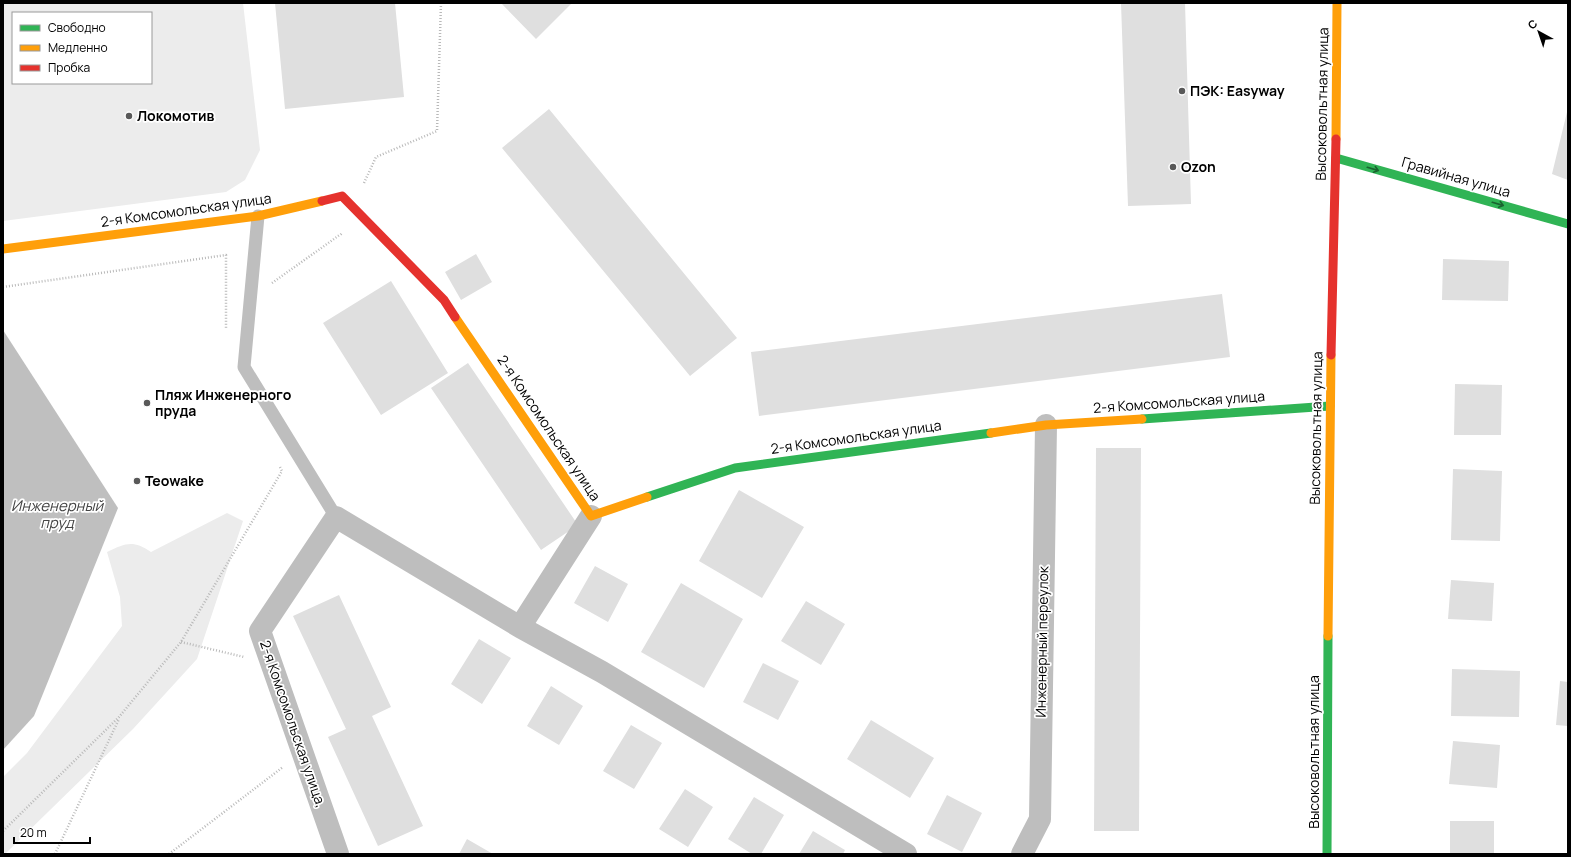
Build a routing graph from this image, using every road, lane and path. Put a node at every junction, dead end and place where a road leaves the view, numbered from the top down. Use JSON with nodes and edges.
{"nodes":[{"id":1,"x":441,"y":3,"type":"edge"},
{"id":2,"x":1337,"y":3,"type":"edge"},
{"id":3,"x":1336,"y":158,"type":"junction"},
{"id":4,"x":353,"y":207,"type":"junction"},
{"id":5,"x":258,"y":216,"type":"junction"},
{"id":6,"x":1568,"y":224,"type":"edge"},
{"id":7,"x":3,"y":249,"type":"edge"},
{"id":8,"x":3,"y":287,"type":"edge"},
{"id":9,"x":251,"y":298,"type":"junction"},
{"id":10,"x":226,"y":315,"type":"junction"},
{"id":11,"x":226,"y":330,"type":"dead end"},
{"id":12,"x":1330,"y":406,"type":"junction"},
{"id":13,"x":1046,"y":425,"type":"junction"},
{"id":14,"x":279,"y":465,"type":"dead end"},
{"id":15,"x":591,"y":516,"type":"junction"},
{"id":16,"x":336,"y":517,"type":"junction"},
{"id":17,"x":520,"y":627,"type":"junction"},
{"id":18,"x":181,"y":642,"type":"junction"},
{"id":19,"x":272,"y":664,"type":"junction"},
{"id":20,"x":119,"y":717,"type":"junction"},
{"id":21,"x":302,"y":752,"type":"junction"},
{"id":22,"x":3,"y":831,"type":"edge"},
{"id":23,"x":55,"y":854,"type":"edge"},
{"id":24,"x":169,"y":854,"type":"edge"},
{"id":25,"x":338,"y":854,"type":"edge"},
{"id":26,"x":906,"y":854,"type":"edge"},
{"id":27,"x":1022,"y":854,"type":"edge"},
{"id":28,"x":1327,"y":854,"type":"edge"}],
"edges":[{"from":1,"to":4,"type":"path"},
{"from":2,"to":3,"type":"street","name":"Высоковольтная улица"},
{"from":3,"to":6,"type":"street","name":"Гравийная улица","one_way":true},
{"from":3,"to":12,"type":"street","name":"Высоковольтная улица"},
{"from":4,"to":5,"type":"street","name":"2-я Комсомольская улица"},
{"from":4,"to":9,"type":"path"},
{"from":4,"to":15,"type":"street","name":"2-я Комсомольская улица"},
{"from":5,"to":7,"type":"street","name":"2-я Комсомольская улица"},
{"from":5,"to":9,"type":"lane"},
{"from":8,"to":10,"type":"path"},
{"from":9,"to":10,"type":"path"},
{"from":9,"to":16,"type":"lane"},
{"from":10,"to":11,"type":"path"},
{"from":12,"to":13,"type":"street","name":"2-я Комсомольская улица"},
{"from":12,"to":28,"type":"street","name":"Высоковольтная улица"},
{"from":13,"to":15,"type":"street","name":"2-я Комсомольская улица"},
{"from":13,"to":27,"type":"street","name":"Инженерный переулок"},
{"from":14,"to":18,"type":"path"},
{"from":15,"to":17,"type":"street"},
{"from":16,"to":17,"type":"street"},
{"from":16,"to":19,"type":"street","name":"2-я Комсомольская улица,"},
{"from":17,"to":26,"type":"street"},
{"from":18,"to":19,"type":"path"},
{"from":18,"to":20,"type":"path"},
{"from":19,"to":21,"type":"street","name":"2-я Комсомольская улица,"},
{"from":20,"to":22,"type":"path"},
{"from":20,"to":23,"type":"path"},
{"from":21,"to":24,"type":"path"},
{"from":21,"to":25,"type":"street","name":"2-я Комсомольская улица,"}]}
